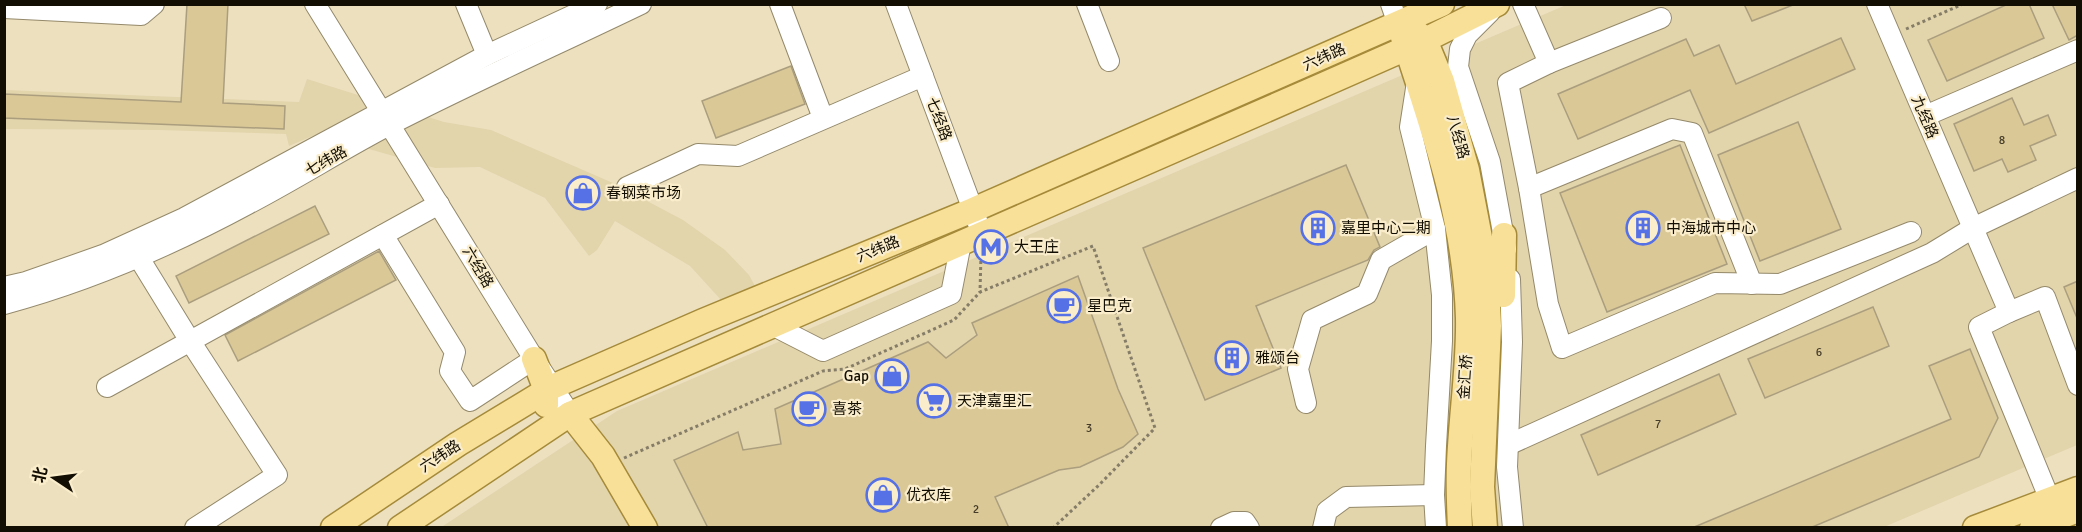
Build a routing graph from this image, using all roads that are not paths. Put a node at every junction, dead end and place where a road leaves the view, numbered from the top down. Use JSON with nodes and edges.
{"nodes":[{"id":1,"x":154,"y":4,"type":"edge"},
{"id":2,"x":315,"y":4,"type":"edge"},
{"id":3,"x":466,"y":4,"type":"edge"},
{"id":4,"x":597,"y":4,"type":"edge"},
{"id":5,"x":641,"y":4,"type":"edge"},
{"id":6,"x":780,"y":4,"type":"edge"},
{"id":7,"x":896,"y":4,"type":"edge"},
{"id":8,"x":1087,"y":4,"type":"edge"},
{"id":9,"x":1442,"y":4,"type":"edge"},
{"id":10,"x":1523,"y":4,"type":"edge"},
{"id":11,"x":1877,"y":4,"type":"edge"},
{"id":12,"x":1497,"y":5,"type":"edge"},
{"id":13,"x":6,"y":12,"type":"edge"},
{"id":14,"x":1394,"y":14,"type":"edge"},
{"id":15,"x":1469,"y":17,"type":"junction"},
{"id":16,"x":1661,"y":18,"type":"dead end"},
{"id":17,"x":1415,"y":44,"type":"junction"},
{"id":18,"x":2078,"y":50,"type":"edge"},
{"id":19,"x":487,"y":55,"type":"junction"},
{"id":20,"x":1109,"y":61,"type":"dead end"},
{"id":21,"x":1549,"y":63,"type":"junction"},
{"id":22,"x":923,"y":76,"type":"junction"},
{"id":23,"x":1442,"y":81,"type":"junction"},
{"id":24,"x":1925,"y":116,"type":"junction"},
{"id":25,"x":823,"y":118,"type":"junction"},
{"id":26,"x":389,"y":126,"type":"junction"},
{"id":27,"x":2078,"y":178,"type":"edge"},
{"id":28,"x":627,"y":187,"type":"dead end"},
{"id":29,"x":1529,"y":188,"type":"junction"},
{"id":30,"x":439,"y":204,"type":"junction"},
{"id":31,"x":973,"y":210,"type":"junction"},
{"id":32,"x":1447,"y":228,"type":"junction"},
{"id":33,"x":1973,"y":228,"type":"junction"},
{"id":34,"x":1911,"y":232,"type":"dead end"},
{"id":35,"x":383,"y":235,"type":"junction"},
{"id":36,"x":1504,"y":235,"type":"junction"},
{"id":37,"x":971,"y":238,"type":"junction"},
{"id":38,"x":139,"y":258,"type":"junction"},
{"id":39,"x":1494,"y":268,"type":"junction"},
{"id":40,"x":1752,"y":284,"type":"junction"},
{"id":41,"x":4,"y":287,"type":"edge"},
{"id":42,"x":4,"y":304,"type":"edge"},
{"id":43,"x":2009,"y":312,"type":"junction"},
{"id":44,"x":774,"y":326,"type":"junction"},
{"id":45,"x":190,"y":341,"type":"junction"},
{"id":46,"x":534,"y":359,"type":"junction"},
{"id":47,"x":2078,"y":385,"type":"edge"},
{"id":48,"x":107,"y":387,"type":"dead end"},
{"id":49,"x":549,"y":388,"type":"junction"},
{"id":50,"x":1306,"y":403,"type":"dead end"},
{"id":51,"x":570,"y":414,"type":"junction"},
{"id":52,"x":525,"y":443,"type":"junction"},
{"id":53,"x":1508,"y":446,"type":"junction"},
{"id":54,"x":2078,"y":489,"type":"edge"},
{"id":55,"x":1434,"y":495,"type":"junction"},
{"id":56,"x":2050,"y":500,"type":"junction"},
{"id":57,"x":2078,"y":510,"type":"edge"},
{"id":58,"x":195,"y":528,"type":"edge"},
{"id":59,"x":333,"y":528,"type":"edge"},
{"id":60,"x":400,"y":528,"type":"edge"},
{"id":61,"x":645,"y":528,"type":"edge"},
{"id":62,"x":1221,"y":528,"type":"edge"},
{"id":63,"x":1250,"y":528,"type":"edge"},
{"id":64,"x":1323,"y":528,"type":"edge"},
{"id":65,"x":1436,"y":528,"type":"edge"},
{"id":66,"x":1460,"y":528,"type":"edge"},
{"id":67,"x":1485,"y":528,"type":"edge"},
{"id":68,"x":1513,"y":528,"type":"edge"},
{"id":69,"x":1975,"y":528,"type":"edge"},
{"id":70,"x":2032,"y":528,"type":"edge"}],
"edges":[{"from":1,"to":13,"type":"street"},
{"from":2,"to":26,"type":"street","name":"六经路"},
{"from":3,"to":19,"type":"street"},
{"from":4,"to":19,"type":"street","name":"七纬路"},
{"from":5,"to":26,"type":"street","name":"七纬路"},
{"from":6,"to":25,"type":"street"},
{"from":7,"to":22,"type":"street","name":"七经路"},
{"from":8,"to":20,"type":"street"},
{"from":9,"to":14,"type":"main road","name":"六纬路"},
{"from":10,"to":21,"type":"street"},
{"from":11,"to":24,"type":"street","name":"九经路"},
{"from":12,"to":15,"type":"main road","name":"六纬路"},
{"from":12,"to":36,"type":"street"},
{"from":14,"to":17,"type":"main road"},
{"from":14,"to":31,"type":"main road","name":"六纬路"},
{"from":15,"to":17,"type":"main road","name":"六纬路"},
{"from":15,"to":23,"type":"main road"},
{"from":16,"to":21,"type":"street"},
{"from":17,"to":23,"type":"main road","name":"八经路"},
{"from":17,"to":32,"type":"main road","name":"八经路"},
{"from":17,"to":37,"type":"main road","name":"六纬路"},
{"from":18,"to":24,"type":"street"},
{"from":19,"to":26,"type":"street","name":"七纬路"},
{"from":21,"to":29,"type":"street"},
{"from":22,"to":25,"type":"street"},
{"from":22,"to":31,"type":"street","name":"七经路"},
{"from":23,"to":39,"type":"main road","name":"八经路"},
{"from":24,"to":33,"type":"street","name":"九经路"},
{"from":25,"to":28,"type":"street"},
{"from":26,"to":30,"type":"street","name":"六经路"},
{"from":26,"to":38,"type":"street","name":"七纬路"},
{"from":26,"to":41,"type":"street","name":"七纬路"},
{"from":27,"to":33,"type":"street"},
{"from":29,"to":40,"type":"street"},
{"from":29,"to":40,"type":"street"},
{"from":30,"to":35,"type":"street"},
{"from":30,"to":46,"type":"street","name":"六经路"},
{"from":31,"to":37,"type":"street","name":"七经路"},
{"from":31,"to":49,"type":"main road","name":"六纬路"},
{"from":32,"to":50,"type":"street"},
{"from":32,"to":55,"type":"street"},
{"from":32,"to":66,"type":"main road","name":"金汇桥"},
{"from":33,"to":43,"type":"street","name":"九经路"},
{"from":33,"to":53,"type":"street"},
{"from":34,"to":40,"type":"street"},
{"from":35,"to":45,"type":"street"},
{"from":35,"to":46,"type":"street"},
{"from":36,"to":39,"type":"main road"},
{"from":36,"to":53,"type":"street"},
{"from":37,"to":44,"type":"main road","name":"六纬路"},
{"from":37,"to":44,"type":"street"},
{"from":38,"to":42,"type":"street","name":"七纬路"},
{"from":38,"to":45,"type":"street"},
{"from":39,"to":67,"type":"main road","name":"金汇桥"},
{"from":43,"to":47,"type":"street"},
{"from":43,"to":56,"type":"street"},
{"from":44,"to":51,"type":"main road","name":"六纬路"},
{"from":45,"to":48,"type":"street"},
{"from":45,"to":58,"type":"street"},
{"from":46,"to":49,"type":"main road"},
{"from":49,"to":51,"type":"street"},
{"from":49,"to":52,"type":"main road"},
{"from":49,"to":59,"type":"main road","name":"六纬路"},
{"from":51,"to":52,"type":"main road","name":"六纬路"},
{"from":51,"to":61,"type":"main road"},
{"from":52,"to":60,"type":"main road","name":"六纬路"},
{"from":53,"to":68,"type":"street"},
{"from":54,"to":56,"type":"main road"},
{"from":55,"to":64,"type":"street"},
{"from":55,"to":65,"type":"street"},
{"from":56,"to":69,"type":"main road"},
{"from":57,"to":70,"type":"main road"},
{"from":62,"to":63,"type":"street"}]}
